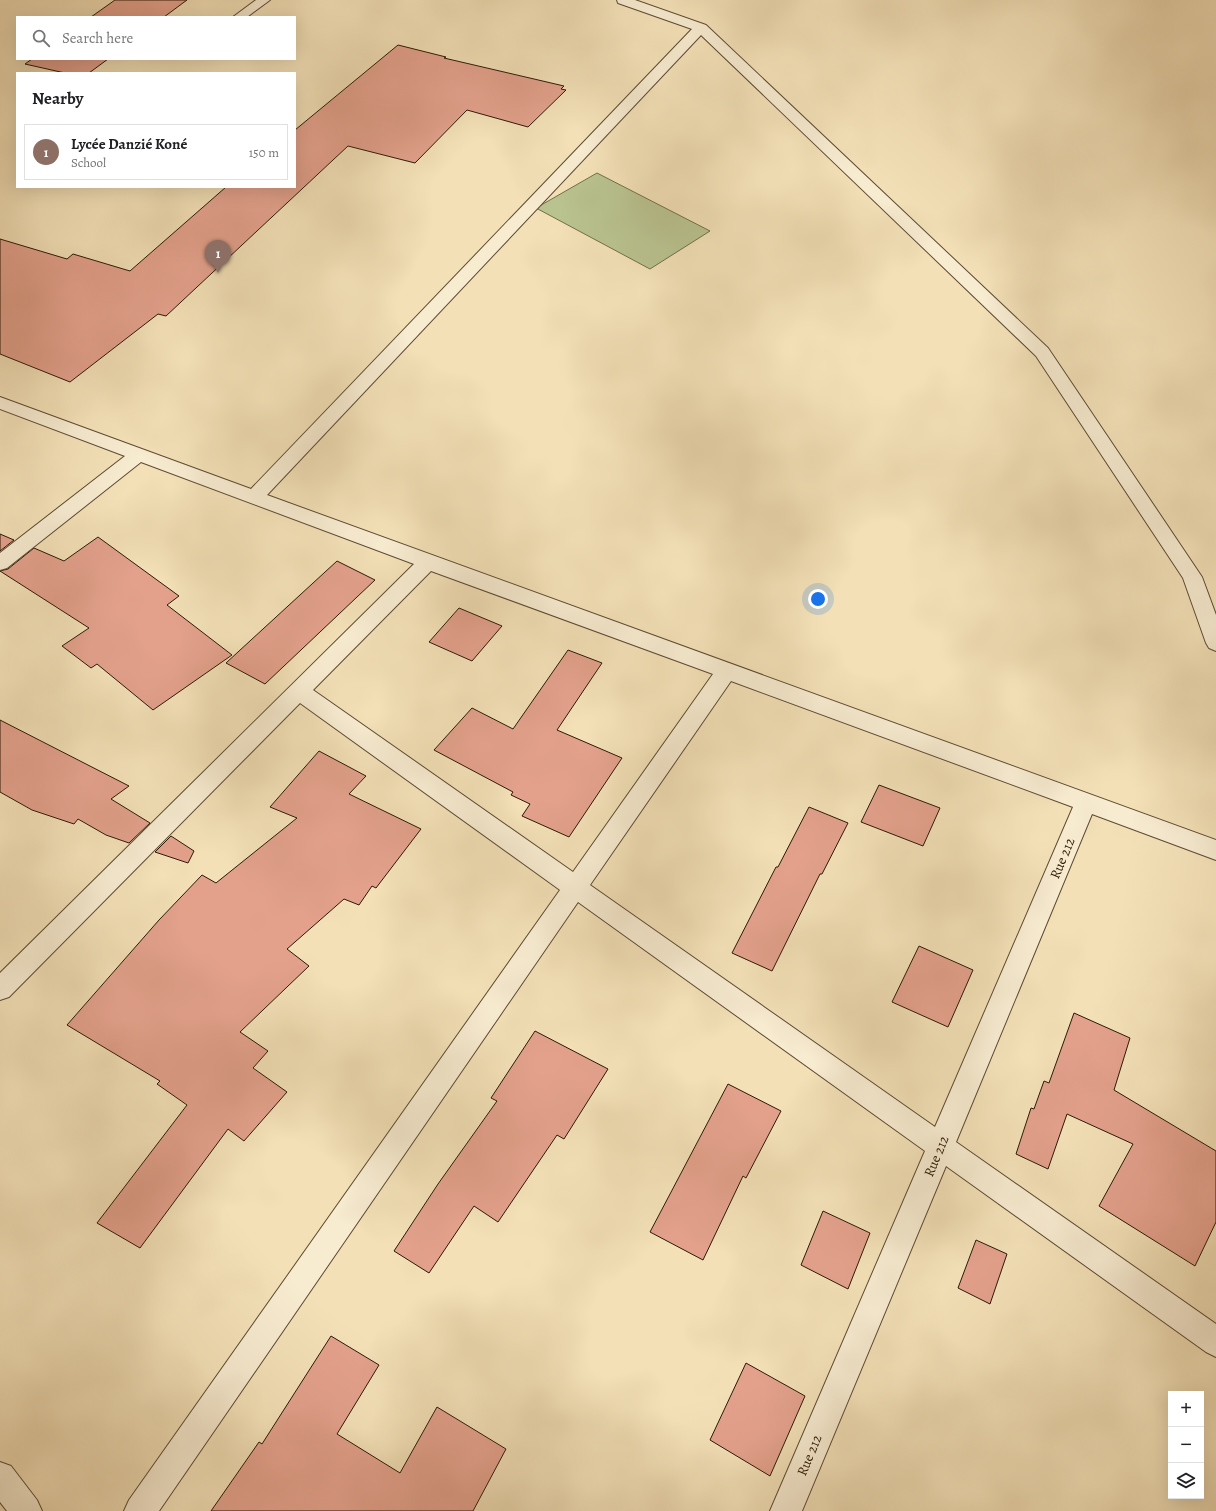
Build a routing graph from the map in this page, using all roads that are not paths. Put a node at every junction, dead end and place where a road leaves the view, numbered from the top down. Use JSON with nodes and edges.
{"nodes":[{"id":1,"x":264,"y":0,"type":"edge"},
{"id":2,"x":623,"y":0,"type":"edge"},
{"id":3,"x":241,"y":16,"type":"edge"},
{"id":4,"x":701,"y":28,"type":"junction"},
{"id":5,"x":0,"y":403,"type":"edge"},
{"id":6,"x":139,"y":454,"type":"junction"},
{"id":7,"x":255,"y":497,"type":"junction"},
{"id":8,"x":428,"y":562,"type":"junction"},
{"id":9,"x":0,"y":563,"type":"edge"},
{"id":10,"x":1216,"y":643,"type":"edge"},
{"id":11,"x":727,"y":670,"type":"junction"},
{"id":12,"x":299,"y":691,"type":"junction"},
{"id":13,"x":1086,"y":802,"type":"junction"},
{"id":14,"x":1216,"y":850,"type":"edge"},
{"id":15,"x":575,"y":888,"type":"junction"},
{"id":16,"x":0,"y":988,"type":"edge"},
{"id":17,"x":940,"y":1147,"type":"junction"},
{"id":18,"x":1216,"y":1342,"type":"edge"},
{"id":19,"x":0,"y":1477,"type":"edge"},
{"id":20,"x":26,"y":1511,"type":"edge"},
{"id":21,"x":140,"y":1511,"type":"edge"},
{"id":22,"x":786,"y":1511,"type":"edge"}],
"edges":[{"from":1,"to":3,"type":"lane"},
{"from":2,"to":4,"type":"street"},
{"from":4,"to":7,"type":"street"},
{"from":4,"to":10,"type":"street"},
{"from":5,"to":6,"type":"street"},
{"from":6,"to":7,"type":"street"},
{"from":6,"to":9,"type":"street"},
{"from":7,"to":8,"type":"street"},
{"from":8,"to":11,"type":"street"},
{"from":8,"to":12,"type":"street"},
{"from":11,"to":13,"type":"street"},
{"from":11,"to":15,"type":"street"},
{"from":12,"to":15,"type":"street"},
{"from":12,"to":16,"type":"street"},
{"from":13,"to":14,"type":"street"},
{"from":13,"to":17,"type":"street","name":"Rue 212"},
{"from":15,"to":17,"type":"street"},
{"from":15,"to":21,"type":"street"},
{"from":17,"to":18,"type":"street"},
{"from":17,"to":22,"type":"street","name":"Rue 212"},
{"from":19,"to":20,"type":"street"}]}
